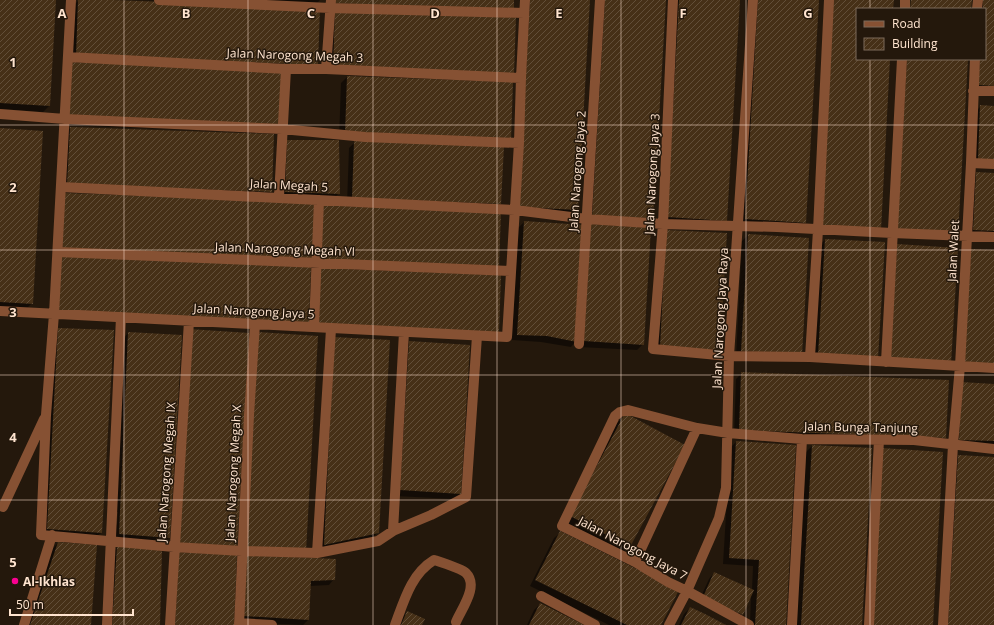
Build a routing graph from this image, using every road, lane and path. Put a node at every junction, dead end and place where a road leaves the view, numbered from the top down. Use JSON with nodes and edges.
{"nodes":[{"id":1,"x":71,"y":0,"type":"edge"},
{"id":2,"x":159,"y":0,"type":"edge"},
{"id":3,"x":525,"y":0,"type":"edge"},
{"id":4,"x":600,"y":0,"type":"edge"},
{"id":5,"x":673,"y":0,"type":"edge"},
{"id":6,"x":753,"y":0,"type":"edge"},
{"id":7,"x":829,"y":0,"type":"edge"},
{"id":8,"x":330,"y":4,"type":"edge"},
{"id":9,"x":524,"y":13,"type":"junction"},
{"id":10,"x":68,"y":57,"type":"junction"},
{"id":11,"x":902,"y":60,"type":"edge"},
{"id":12,"x":975,"y":60,"type":"edge"},
{"id":13,"x":286,"y":69,"type":"junction"},
{"id":14,"x":326,"y":70,"type":"junction"},
{"id":15,"x":521,"y":78,"type":"junction"},
{"id":16,"x":973,"y":91,"type":"junction"},
{"id":17,"x":994,"y":91,"type":"edge"},
{"id":18,"x":0,"y":114,"type":"edge"},
{"id":19,"x":65,"y":119,"type":"junction"},
{"id":20,"x":282,"y":129,"type":"junction"},
{"id":21,"x":519,"y":142,"type":"junction"},
{"id":22,"x":971,"y":163,"type":"junction"},
{"id":23,"x":994,"y":164,"type":"edge"},
{"id":24,"x":61,"y":187,"type":"junction"},
{"id":25,"x":279,"y":197,"type":"junction"},
{"id":26,"x":318,"y":200,"type":"junction"},
{"id":27,"x":515,"y":210,"type":"junction"},
{"id":28,"x":587,"y":219,"type":"junction"},
{"id":29,"x":663,"y":224,"type":"junction"},
{"id":30,"x":738,"y":226,"type":"junction"},
{"id":31,"x":818,"y":230,"type":"junction"},
{"id":32,"x":892,"y":233,"type":"junction"},
{"id":33,"x":966,"y":235,"type":"junction"},
{"id":34,"x":994,"y":237,"type":"edge"},
{"id":35,"x":58,"y":252,"type":"junction"},
{"id":36,"x":316,"y":264,"type":"junction"},
{"id":37,"x":511,"y":271,"type":"junction"},
{"id":38,"x":0,"y":311,"type":"edge"},
{"id":39,"x":54,"y":314,"type":"junction"},
{"id":40,"x":121,"y":317,"type":"junction"},
{"id":41,"x":189,"y":321,"type":"junction"},
{"id":42,"x":255,"y":324,"type":"junction"},
{"id":43,"x":314,"y":327,"type":"junction"},
{"id":44,"x":331,"y":328,"type":"junction"},
{"id":45,"x":404,"y":332,"type":"junction"},
{"id":46,"x":477,"y":336,"type":"junction"},
{"id":47,"x":579,"y":344,"type":"dead end"},
{"id":48,"x":729,"y":356,"type":"junction"},
{"id":49,"x":810,"y":357,"type":"junction"},
{"id":50,"x":886,"y":362,"type":"junction"},
{"id":51,"x":960,"y":366,"type":"junction"},
{"id":52,"x":994,"y":368,"type":"edge"},
{"id":53,"x":628,"y":410,"type":"joint"},
{"id":54,"x":46,"y":416,"type":"junction"},
{"id":55,"x":697,"y":428,"type":"junction"},
{"id":56,"x":728,"y":433,"type":"junction"},
{"id":57,"x":802,"y":439,"type":"junction"},
{"id":58,"x":879,"y":440,"type":"junction"},
{"id":59,"x":953,"y":445,"type":"junction"},
{"id":60,"x":994,"y":449,"type":"edge"},
{"id":61,"x":3,"y":507,"type":"dead end"},
{"id":62,"x":393,"y":531,"type":"junction"},
{"id":63,"x":52,"y":536,"type":"junction"},
{"id":64,"x":111,"y":541,"type":"junction"},
{"id":65,"x":174,"y":547,"type":"junction"},
{"id":66,"x":242,"y":551,"type":"junction"},
{"id":67,"x":317,"y":553,"type":"junction"},
{"id":68,"x":635,"y":562,"type":"junction"},
{"id":69,"x":687,"y":591,"type":"junction"},
{"id":70,"x":541,"y":596,"type":"dead end"},
{"id":71,"x":456,"y":622,"type":"dead end"},
{"id":72,"x":239,"y":624,"type":"edge"},
{"id":73,"x":24,"y":625,"type":"edge"},
{"id":74,"x":107,"y":625,"type":"edge"},
{"id":75,"x":170,"y":625,"type":"edge"},
{"id":76,"x":272,"y":625,"type":"edge"},
{"id":77,"x":395,"y":625,"type":"edge"},
{"id":78,"x":595,"y":625,"type":"edge"},
{"id":79,"x":669,"y":625,"type":"edge"},
{"id":80,"x":749,"y":625,"type":"edge"},
{"id":81,"x":792,"y":625,"type":"edge"},
{"id":82,"x":869,"y":625,"type":"edge"},
{"id":83,"x":943,"y":625,"type":"edge"}],
"edges":[{"from":1,"to":10,"type":"street"},
{"from":2,"to":8,"type":"street"},
{"from":3,"to":9,"type":"street"},
{"from":4,"to":28,"type":"street","name":"Jalan Narogong Jaya 2"},
{"from":5,"to":29,"type":"street","name":"Jalan Narogong Jaya 3"},
{"from":6,"to":30,"type":"street","name":"Jalan Narogong Jaya Raya"},
{"from":7,"to":31,"type":"street"},
{"from":8,"to":9,"type":"street"},
{"from":8,"to":14,"type":"street"},
{"from":9,"to":15,"type":"street"},
{"from":10,"to":13,"type":"street","name":"Jalan Narogong Megah 3"},
{"from":10,"to":19,"type":"street"},
{"from":11,"to":32,"type":"street"},
{"from":12,"to":16,"type":"street","name":"Jalan Walet"},
{"from":13,"to":14,"type":"street","name":"Jalan Narogong Megah 3"},
{"from":13,"to":20,"type":"street"},
{"from":14,"to":15,"type":"street","name":"Jalan Narogong Megah 3"},
{"from":15,"to":21,"type":"street"},
{"from":16,"to":17,"type":"street"},
{"from":16,"to":22,"type":"street","name":"Jalan Walet"},
{"from":18,"to":19,"type":"street"},
{"from":19,"to":20,"type":"street"},
{"from":19,"to":24,"type":"street"},
{"from":20,"to":21,"type":"street"},
{"from":20,"to":25,"type":"street"},
{"from":21,"to":27,"type":"street"},
{"from":22,"to":23,"type":"street"},
{"from":22,"to":33,"type":"street","name":"Jalan Walet"},
{"from":24,"to":25,"type":"street","name":"Jalan Megah 5"},
{"from":24,"to":35,"type":"street"},
{"from":25,"to":26,"type":"street","name":"Jalan Megah 5"},
{"from":26,"to":27,"type":"street","name":"Jalan Megah 5"},
{"from":26,"to":36,"type":"street"},
{"from":27,"to":28,"type":"street","name":"Jalan Megah 5"},
{"from":27,"to":37,"type":"street"},
{"from":28,"to":29,"type":"street","name":"Jalan Megah 5"},
{"from":28,"to":47,"type":"street","name":"Jalan Narogong Jaya 2"},
{"from":29,"to":30,"type":"street","name":"Jalan Megah 5"},
{"from":29,"to":48,"type":"street","name":"Jalan Narogong Jaya 3"},
{"from":30,"to":31,"type":"street","name":"Jalan Megah 5"},
{"from":30,"to":48,"type":"street","name":"Jalan Narogong Jaya Raya"},
{"from":31,"to":32,"type":"street","name":"Jalan Megah 5"},
{"from":31,"to":49,"type":"street"},
{"from":32,"to":33,"type":"street","name":"Jalan Megah 5"},
{"from":32,"to":50,"type":"street"},
{"from":33,"to":34,"type":"street","name":"Jalan Megah 5"},
{"from":33,"to":51,"type":"street","name":"Jalan Walet"},
{"from":35,"to":36,"type":"street","name":"Jalan Narogong Megah VI"},
{"from":35,"to":39,"type":"street"},
{"from":36,"to":37,"type":"street","name":"Jalan Narogong Megah VI"},
{"from":36,"to":43,"type":"street"},
{"from":37,"to":46,"type":"street","name":"Jalan Narogong Jaya 5"},
{"from":38,"to":39,"type":"street","name":"Jalan Narogong Jaya 5"},
{"from":39,"to":40,"type":"street","name":"Jalan Narogong Jaya 5"},
{"from":39,"to":54,"type":"street"},
{"from":40,"to":41,"type":"street","name":"Jalan Narogong Jaya 5"},
{"from":40,"to":64,"type":"street"},
{"from":41,"to":42,"type":"street","name":"Jalan Narogong Jaya 5"},
{"from":41,"to":65,"type":"street","name":"Jalan Narogong Megah IX"},
{"from":42,"to":43,"type":"street","name":"Jalan Narogong Jaya 5"},
{"from":42,"to":66,"type":"street","name":"Jalan Narogong Megah X"},
{"from":43,"to":44,"type":"street","name":"Jalan Narogong Jaya 5"},
{"from":44,"to":45,"type":"street","name":"Jalan Narogong Jaya 5"},
{"from":44,"to":67,"type":"street"},
{"from":45,"to":46,"type":"street","name":"Jalan Narogong Jaya 5"},
{"from":45,"to":62,"type":"street"},
{"from":46,"to":62,"type":"street"},
{"from":48,"to":49,"type":"street"},
{"from":48,"to":56,"type":"street","name":"Jalan Narogong Jaya Raya"},
{"from":49,"to":50,"type":"street"},
{"from":50,"to":51,"type":"street"},
{"from":51,"to":52,"type":"street"},
{"from":51,"to":59,"type":"street","name":"Jalan Walet"},
{"from":53,"to":55,"type":"street","name":"Jalan Bunga Tanjung"},
{"from":53,"to":68,"type":"street","name":"Jalan Narogong Jaya 7"},
{"from":54,"to":61,"type":"street"},
{"from":54,"to":63,"type":"street"},
{"from":55,"to":56,"type":"street","name":"Jalan Bunga Tanjung"},
{"from":55,"to":68,"type":"street"},
{"from":56,"to":57,"type":"street","name":"Jalan Bunga Tanjung"},
{"from":56,"to":69,"type":"street","name":"Jalan Narogong Jaya Raya"},
{"from":57,"to":58,"type":"street","name":"Jalan Bunga Tanjung"},
{"from":57,"to":81,"type":"street"},
{"from":58,"to":59,"type":"street","name":"Jalan Bunga Tanjung"},
{"from":58,"to":82,"type":"street"},
{"from":59,"to":60,"type":"street","name":"Jalan Bunga Tanjung"},
{"from":59,"to":83,"type":"street","name":"Jalan Walet"},
{"from":62,"to":67,"type":"street"},
{"from":63,"to":64,"type":"street"},
{"from":63,"to":73,"type":"street"},
{"from":64,"to":65,"type":"street"},
{"from":64,"to":74,"type":"street"},
{"from":65,"to":66,"type":"street"},
{"from":65,"to":75,"type":"street","name":"Jalan Narogong Megah IX"},
{"from":66,"to":67,"type":"street"},
{"from":66,"to":72,"type":"street","name":"Jalan Narogong Megah X"},
{"from":68,"to":69,"type":"street","name":"Jalan Narogong Jaya 7"},
{"from":69,"to":79,"type":"street","name":"Jalan Narogong Jaya Raya"},
{"from":69,"to":80,"type":"street","name":"Jalan Narogong Jaya 7"},
{"from":70,"to":78,"type":"street"},
{"from":71,"to":77,"type":"street"},
{"from":72,"to":76,"type":"street","name":"Jalan Narogong Megah X"}]}
